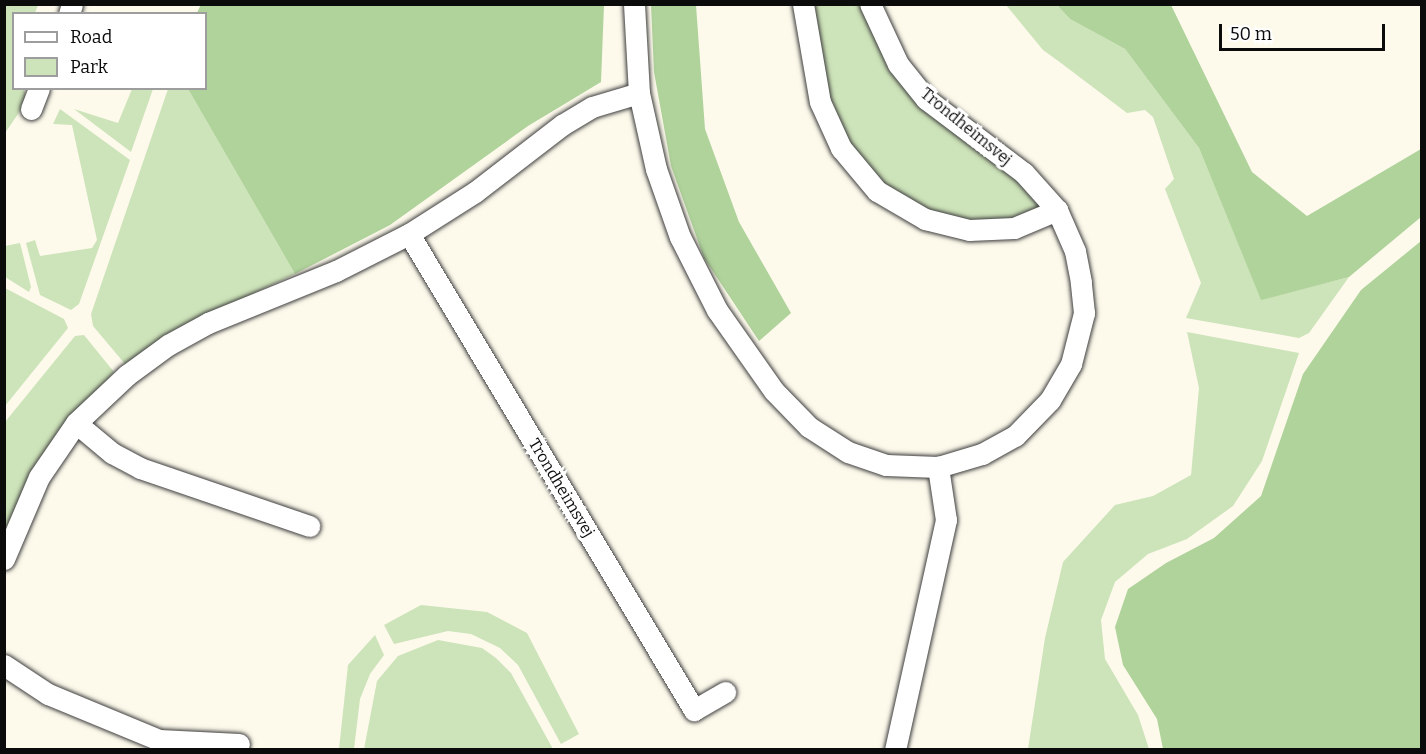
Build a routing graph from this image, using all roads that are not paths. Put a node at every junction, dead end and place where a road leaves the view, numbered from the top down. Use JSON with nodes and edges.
{"nodes":[{"id":1,"x":634,"y":4,"type":"edge"},
{"id":2,"x":803,"y":4,"type":"edge"},
{"id":3,"x":870,"y":4,"type":"edge"},
{"id":4,"x":38,"y":90,"type":"edge"},
{"id":5,"x":639,"y":93,"type":"junction"},
{"id":6,"x":31,"y":109,"type":"dead end"},
{"id":7,"x":1057,"y":210,"type":"junction"},
{"id":8,"x":409,"y":234,"type":"junction"},
{"id":9,"x":76,"y":423,"type":"junction"},
{"id":10,"x":938,"y":467,"type":"junction"},
{"id":11,"x":309,"y":526,"type":"dead end"},
{"id":12,"x":4,"y":559,"type":"edge"},
{"id":13,"x":4,"y":665,"type":"edge"},
{"id":14,"x":725,"y":692,"type":"dead end"},
{"id":15,"x":239,"y":744,"type":"dead end"},
{"id":16,"x":895,"y":750,"type":"edge"}],
"edges":[{"from":1,"to":5,"type":"street","name":"Trondheimsvej"},
{"from":2,"to":7,"type":"street"},
{"from":3,"to":7,"type":"street","name":"Trondheimsvej"},
{"from":4,"to":6,"type":"street"},
{"from":5,"to":8,"type":"street"},
{"from":5,"to":10,"type":"street","name":"Trondheimsvej"},
{"from":7,"to":10,"type":"street","name":"Trondheimsvej"},
{"from":8,"to":9,"type":"street"},
{"from":8,"to":14,"type":"street","name":"Trondheimsvej"},
{"from":9,"to":11,"type":"street"},
{"from":9,"to":12,"type":"street"},
{"from":10,"to":16,"type":"street"},
{"from":13,"to":15,"type":"street"}]}
